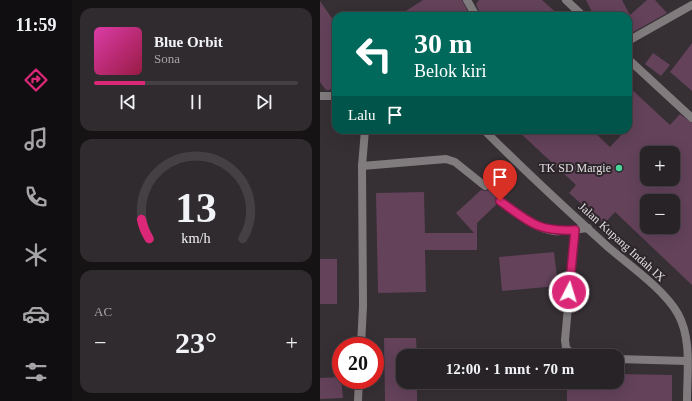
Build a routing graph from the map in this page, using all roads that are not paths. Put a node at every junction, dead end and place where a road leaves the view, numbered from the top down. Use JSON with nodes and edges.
{"nodes":[{"id":1,"x":467,"y":0,"type":"edge"},
{"id":2,"x":566,"y":0,"type":"edge"},
{"id":3,"x":692,"y":5,"type":"edge"},
{"id":4,"x":474,"y":12,"type":"edge"},
{"id":5,"x":579,"y":12,"type":"edge"},
{"id":6,"x":632,"y":39,"type":"edge"},
{"id":7,"x":632,"y":63,"type":"edge"},
{"id":8,"x":320,"y":96,"type":"edge"},
{"id":9,"x":332,"y":96,"type":"edge"},
{"id":10,"x":692,"y":118,"type":"edge"},
{"id":11,"x":366,"y":134,"type":"edge"},
{"id":12,"x":488,"y":134,"type":"edge"},
{"id":13,"x":362,"y":166,"type":"junction"},
{"id":14,"x":485,"y":186,"type":"dead end"},
{"id":15,"x":500,"y":201,"type":"dead end"},
{"id":16,"x":588,"y":228,"type":"junction"},
{"id":17,"x":575,"y":230,"type":"junction"},
{"id":18,"x":361,"y":337,"type":"edge"},
{"id":19,"x":567,"y":349,"type":"edge"},
{"id":20,"x":624,"y":359,"type":"edge"},
{"id":21,"x":687,"y":360,"type":"junction"},
{"id":22,"x":359,"y":389,"type":"edge"},
{"id":23,"x":358,"y":401,"type":"edge"},
{"id":24,"x":687,"y":401,"type":"edge"}],
"edges":[{"from":1,"to":4,"type":"street"},
{"from":2,"to":5,"type":"street"},
{"from":3,"to":6,"type":"street"},
{"from":7,"to":10,"type":"street"},
{"from":8,"to":9,"type":"street"},
{"from":11,"to":13,"type":"street"},
{"from":12,"to":16,"type":"street","name":"Jalan Kupang Indah IX"},
{"from":13,"to":14,"type":"street"},
{"from":13,"to":18,"type":"street"},
{"from":15,"to":17,"type":"street"},
{"from":16,"to":17,"type":"street"},
{"from":16,"to":21,"type":"street","name":"Jalan Kupang Indah IX"},
{"from":17,"to":19,"type":"street"},
{"from":20,"to":21,"type":"street"},
{"from":21,"to":24,"type":"street","name":"Jalan Kupang Indah IX"},
{"from":22,"to":23,"type":"street"}]}
